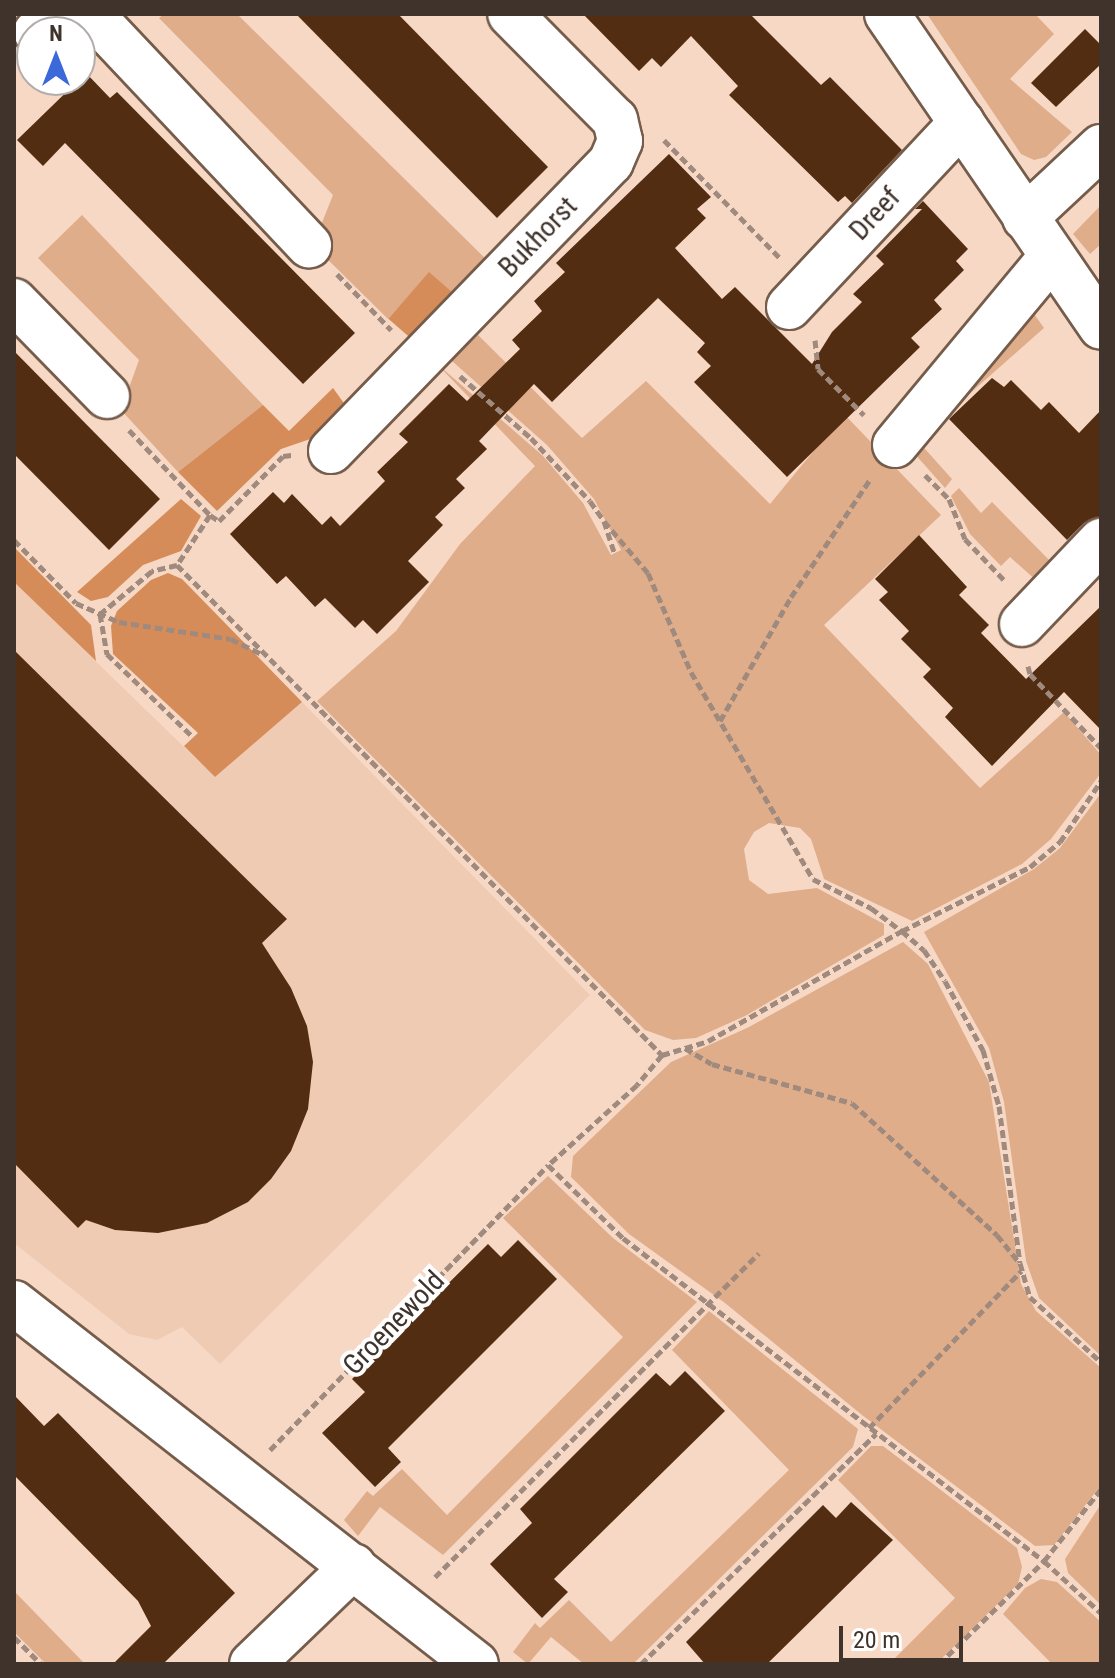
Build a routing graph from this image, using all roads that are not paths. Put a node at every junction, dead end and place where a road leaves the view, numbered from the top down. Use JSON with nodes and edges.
{"nodes":[{"id":1,"x":91,"y":14,"type":"edge"},
{"id":2,"x":510,"y":14,"type":"edge"},
{"id":3,"x":887,"y":14,"type":"edge"},
{"id":4,"x":962,"y":122,"type":"junction"},
{"id":5,"x":1101,"y":147,"type":"edge"},
{"id":6,"x":1025,"y":218,"type":"junction"},
{"id":7,"x":309,"y":245,"type":"road end"},
{"id":8,"x":1052,"y":256,"type":"junction"},
{"id":9,"x":799,"y":296,"type":"road end"},
{"id":10,"x":14,"y":301,"type":"edge"},
{"id":11,"x":1101,"y":327,"type":"edge"},
{"id":12,"x":107,"y":396,"type":"road end"},
{"id":13,"x":895,"y":445,"type":"road end"},
{"id":14,"x":331,"y":451,"type":"road end"},
{"id":15,"x":1101,"y":541,"type":"edge"},
{"id":16,"x":1022,"y":624,"type":"road end"},
{"id":17,"x":14,"y":1303,"type":"edge"},
{"id":18,"x":354,"y":1566,"type":"junction"},
{"id":19,"x":252,"y":1664,"type":"edge"},
{"id":20,"x":476,"y":1664,"type":"edge"}],
"edges":[{"from":1,"to":7,"type":"street"},
{"from":2,"to":14,"type":"street","name":"Bukhorst"},
{"from":3,"to":4,"type":"street"},
{"from":4,"to":6,"type":"street"},
{"from":4,"to":9,"type":"street","name":"Dreef"},
{"from":5,"to":6,"type":"street"},
{"from":6,"to":8,"type":"street"},
{"from":8,"to":11,"type":"street"},
{"from":8,"to":13,"type":"street"},
{"from":10,"to":12,"type":"street"},
{"from":15,"to":16,"type":"street"},
{"from":17,"to":18,"type":"street"},
{"from":18,"to":19,"type":"street"},
{"from":18,"to":20,"type":"street"}]}
